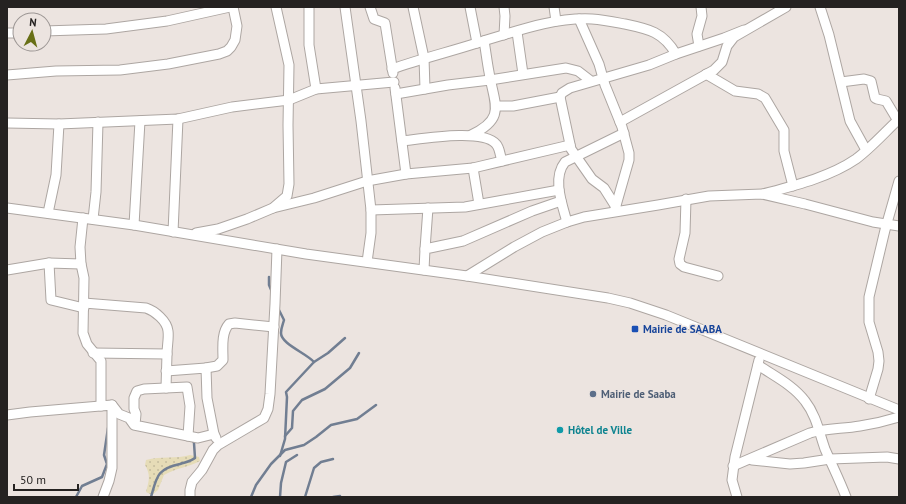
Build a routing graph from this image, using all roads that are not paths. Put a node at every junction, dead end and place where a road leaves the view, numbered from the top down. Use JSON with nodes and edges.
{"nodes":[{"id":1,"x":232,"y":7,"type":"edge"},
{"id":2,"x":276,"y":7,"type":"edge"},
{"id":3,"x":309,"y":7,"type":"edge"},
{"id":4,"x":345,"y":7,"type":"edge"},
{"id":5,"x":370,"y":7,"type":"edge"},
{"id":6,"x":413,"y":7,"type":"edge"},
{"id":7,"x":470,"y":7,"type":"edge"},
{"id":8,"x":504,"y":7,"type":"edge"},
{"id":9,"x":554,"y":7,"type":"edge"},
{"id":10,"x":702,"y":7,"type":"edge"},
{"id":11,"x":768,"y":7,"type":"edge"},
{"id":12,"x":786,"y":7,"type":"edge"},
{"id":13,"x":820,"y":7,"type":"edge"},
{"id":14,"x":772,"y":16,"type":"junction"},
{"id":15,"x":579,"y":19,"type":"junction"},
{"id":16,"x":556,"y":21,"type":"junction"},
{"id":17,"x":744,"y":30,"type":"junction"},
{"id":18,"x":52,"y":31,"type":"edge"},
{"id":19,"x":517,"y":32,"type":"junction"},
{"id":20,"x":504,"y":35,"type":"junction"},
{"id":21,"x":481,"y":42,"type":"junction"},
{"id":22,"x":698,"y":46,"type":"junction"},
{"id":23,"x":676,"y":54,"type":"junction"},
{"id":24,"x":424,"y":58,"type":"junction"},
{"id":25,"x":392,"y":69,"type":"junction"},
{"id":26,"x":523,"y":74,"type":"junction"},
{"id":27,"x":706,"y":74,"type":"junction"},
{"id":28,"x":7,"y":75,"type":"edge"},
{"id":29,"x":604,"y":77,"type":"junction"},
{"id":30,"x":490,"y":80,"type":"junction"},
{"id":31,"x":591,"y":81,"type":"junction"},
{"id":32,"x":394,"y":82,"type":"junction"},
{"id":33,"x":841,"y":82,"type":"junction"},
{"id":34,"x":356,"y":85,"type":"junction"},
{"id":35,"x":316,"y":88,"type":"junction"},
{"id":36,"x":425,"y":89,"type":"junction"},
{"id":37,"x":396,"y":94,"type":"junction"},
{"id":38,"x":560,"y":97,"type":"junction"},
{"id":39,"x":289,"y":100,"type":"junction"},
{"id":40,"x":496,"y":106,"type":"junction"},
{"id":41,"x":178,"y":119,"type":"junction"},
{"id":42,"x":898,"y":120,"type":"edge"},
{"id":43,"x":140,"y":121,"type":"junction"},
{"id":44,"x":98,"y":122,"type":"junction"},
{"id":45,"x":620,"y":122,"type":"junction"},
{"id":46,"x":7,"y":123,"type":"edge"},
{"id":47,"x":59,"y":124,"type":"junction"},
{"id":48,"x":624,"y":134,"type":"junction"},
{"id":49,"x":471,"y":135,"type":"junction"},
{"id":50,"x":402,"y":141,"type":"junction"},
{"id":51,"x":570,"y":145,"type":"junction"},
{"id":52,"x":866,"y":150,"type":"junction"},
{"id":53,"x":576,"y":157,"type":"junction"},
{"id":54,"x":502,"y":161,"type":"junction"},
{"id":55,"x":472,"y":168,"type":"junction"},
{"id":56,"x":406,"y":174,"type":"junction"},
{"id":57,"x":367,"y":181,"type":"junction"},
{"id":58,"x":899,"y":181,"type":"edge"},
{"id":59,"x":793,"y":186,"type":"junction"},
{"id":60,"x":559,"y":190,"type":"junction"},
{"id":61,"x":762,"y":194,"type":"junction"},
{"id":62,"x":686,"y":199,"type":"junction"},
{"id":63,"x":561,"y":201,"type":"junction"},
{"id":64,"x":479,"y":204,"type":"junction"},
{"id":65,"x":7,"y":208,"type":"edge"},
{"id":66,"x":273,"y":208,"type":"junction"},
{"id":67,"x":428,"y":208,"type":"junction"},
{"id":68,"x":615,"y":209,"type":"junction"},
{"id":69,"x":370,"y":210,"type":"junction"},
{"id":70,"x":48,"y":213,"type":"junction"},
{"id":71,"x":83,"y":218,"type":"junction"},
{"id":72,"x":94,"y":219,"type":"junction"},
{"id":73,"x":567,"y":222,"type":"junction"},
{"id":74,"x":134,"y":225,"type":"junction"},
{"id":75,"x":886,"y":225,"type":"junction"},
{"id":76,"x":899,"y":226,"type":"edge"},
{"id":77,"x":173,"y":232,"type":"junction"},
{"id":78,"x":188,"y":234,"type":"junction"},
{"id":79,"x":277,"y":249,"type":"junction"},
{"id":80,"x":425,"y":249,"type":"junction"},
{"id":81,"x":367,"y":262,"type":"junction"},
{"id":82,"x":49,"y":263,"type":"junction"},
{"id":83,"x":81,"y":264,"type":"junction"},
{"id":84,"x":7,"y":270,"type":"edge"},
{"id":85,"x":424,"y":270,"type":"junction"},
{"id":86,"x":467,"y":276,"type":"junction"},
{"id":87,"x":718,"y":276,"type":"dead end"},
{"id":88,"x":84,"y":305,"type":"junction"},
{"id":89,"x":274,"y":327,"type":"junction"},
{"id":90,"x":93,"y":353,"type":"junction"},
{"id":91,"x":167,"y":354,"type":"junction"},
{"id":92,"x":761,"y":354,"type":"junction"},
{"id":93,"x":758,"y":365,"type":"junction"},
{"id":94,"x":206,"y":368,"type":"junction"},
{"id":95,"x":166,"y":371,"type":"junction"},
{"id":96,"x":166,"y":388,"type":"junction"},
{"id":97,"x":869,"y":399,"type":"junction"},
{"id":98,"x":112,"y":405,"type":"junction"},
{"id":99,"x":101,"y":406,"type":"junction"},
{"id":100,"x":899,"y":410,"type":"edge"},
{"id":101,"x":7,"y":415,"type":"edge"},
{"id":102,"x":899,"y":417,"type":"edge"},
{"id":103,"x":135,"y":425,"type":"junction"},
{"id":104,"x":820,"y":430,"type":"junction"},
{"id":105,"x":214,"y":434,"type":"junction"},
{"id":106,"x":188,"y":436,"type":"junction"},
{"id":107,"x":218,"y":445,"type":"junction"},
{"id":108,"x":830,"y":459,"type":"junction"},
{"id":109,"x":899,"y":459,"type":"edge"},
{"id":110,"x":750,"y":460,"type":"junction"},
{"id":111,"x":733,"y":466,"type":"junction"},
{"id":112,"x":103,"y":497,"type":"edge"},
{"id":113,"x":190,"y":497,"type":"edge"},
{"id":114,"x":736,"y":497,"type":"edge"},
{"id":115,"x":846,"y":497,"type":"edge"}],
"edges":[{"from":1,"to":18,"type":"street"},
{"from":1,"to":28,"type":"street"},
{"from":2,"to":39,"type":"street"},
{"from":3,"to":35,"type":"street"},
{"from":4,"to":34,"type":"street"},
{"from":5,"to":25,"type":"street"},
{"from":6,"to":24,"type":"street"},
{"from":7,"to":21,"type":"street"},
{"from":8,"to":20,"type":"street"},
{"from":9,"to":16,"type":"street"},
{"from":10,"to":22,"type":"street"},
{"from":11,"to":14,"type":"street"},
{"from":12,"to":14,"type":"street"},
{"from":13,"to":33,"type":"street"},
{"from":14,"to":17,"type":"street"},
{"from":15,"to":16,"type":"street"},
{"from":15,"to":23,"type":"street"},
{"from":15,"to":29,"type":"street"},
{"from":16,"to":19,"type":"street"},
{"from":17,"to":22,"type":"street"},
{"from":17,"to":27,"type":"street"},
{"from":19,"to":20,"type":"street"},
{"from":19,"to":26,"type":"street"},
{"from":20,"to":21,"type":"street"},
{"from":21,"to":24,"type":"street"},
{"from":21,"to":30,"type":"street"},
{"from":22,"to":23,"type":"street"},
{"from":23,"to":29,"type":"street"},
{"from":24,"to":25,"type":"street"},
{"from":24,"to":36,"type":"street"},
{"from":25,"to":32,"type":"street"},
{"from":26,"to":30,"type":"street"},
{"from":26,"to":31,"type":"street"},
{"from":27,"to":45,"type":"street"},
{"from":27,"to":59,"type":"street"},
{"from":29,"to":31,"type":"street"},
{"from":29,"to":45,"type":"street"},
{"from":30,"to":36,"type":"street"},
{"from":30,"to":40,"type":"street"},
{"from":31,"to":38,"type":"street"},
{"from":32,"to":34,"type":"street"},
{"from":32,"to":37,"type":"street"},
{"from":33,"to":42,"type":"street"},
{"from":33,"to":52,"type":"street"},
{"from":34,"to":35,"type":"street"},
{"from":34,"to":57,"type":"street"},
{"from":35,"to":39,"type":"street"},
{"from":36,"to":37,"type":"street"},
{"from":37,"to":50,"type":"street"},
{"from":38,"to":40,"type":"street"},
{"from":38,"to":51,"type":"street"},
{"from":39,"to":41,"type":"street"},
{"from":39,"to":66,"type":"street"},
{"from":40,"to":49,"type":"street"},
{"from":41,"to":43,"type":"street"},
{"from":41,"to":77,"type":"street"},
{"from":42,"to":52,"type":"street"},
{"from":43,"to":44,"type":"street"},
{"from":43,"to":74,"type":"street"},
{"from":44,"to":47,"type":"street"},
{"from":44,"to":72,"type":"street"},
{"from":45,"to":48,"type":"street"},
{"from":46,"to":47,"type":"street"},
{"from":47,"to":70,"type":"street"},
{"from":48,"to":53,"type":"street"},
{"from":48,"to":68,"type":"street"},
{"from":49,"to":50,"type":"street"},
{"from":49,"to":54,"type":"street"},
{"from":50,"to":56,"type":"street"},
{"from":51,"to":53,"type":"street"},
{"from":51,"to":54,"type":"street"},
{"from":52,"to":59,"type":"street"},
{"from":53,"to":60,"type":"street"},
{"from":53,"to":68,"type":"street"},
{"from":54,"to":55,"type":"street"},
{"from":55,"to":56,"type":"street"},
{"from":55,"to":64,"type":"street"},
{"from":56,"to":57,"type":"street"},
{"from":57,"to":66,"type":"street"},
{"from":57,"to":69,"type":"street"},
{"from":58,"to":75,"type":"street"},
{"from":59,"to":61,"type":"street"},
{"from":60,"to":63,"type":"street"},
{"from":60,"to":64,"type":"street"},
{"from":61,"to":62,"type":"street"},
{"from":61,"to":75,"type":"street"},
{"from":62,"to":68,"type":"street"},
{"from":62,"to":87,"type":"street"},
{"from":63,"to":73,"type":"street"},
{"from":63,"to":80,"type":"street"},
{"from":64,"to":67,"type":"street"},
{"from":65,"to":70,"type":"street"},
{"from":66,"to":78,"type":"street"},
{"from":67,"to":69,"type":"street"},
{"from":67,"to":80,"type":"street"},
{"from":68,"to":73,"type":"street"},
{"from":69,"to":81,"type":"street"},
{"from":70,"to":71,"type":"street"},
{"from":71,"to":72,"type":"street"},
{"from":71,"to":83,"type":"street"},
{"from":72,"to":74,"type":"street"},
{"from":73,"to":86,"type":"street"},
{"from":74,"to":77,"type":"street"},
{"from":75,"to":76,"type":"street"},
{"from":75,"to":97,"type":"street"},
{"from":77,"to":78,"type":"street"},
{"from":78,"to":79,"type":"street"},
{"from":79,"to":81,"type":"street"},
{"from":79,"to":89,"type":"street"},
{"from":80,"to":85,"type":"street"},
{"from":81,"to":85,"type":"street"},
{"from":82,"to":83,"type":"street"},
{"from":82,"to":84,"type":"street"},
{"from":82,"to":88,"type":"street"},
{"from":83,"to":88,"type":"street"},
{"from":85,"to":86,"type":"street"},
{"from":86,"to":92,"type":"street"},
{"from":88,"to":90,"type":"street"},
{"from":88,"to":91,"type":"street"},
{"from":89,"to":94,"type":"street"},
{"from":89,"to":107,"type":"street"},
{"from":90,"to":91,"type":"street"},
{"from":90,"to":99,"type":"street"},
{"from":91,"to":95,"type":"street"},
{"from":92,"to":93,"type":"street"},
{"from":92,"to":97,"type":"street"},
{"from":93,"to":104,"type":"street"},
{"from":93,"to":111,"type":"street"},
{"from":94,"to":95,"type":"street"},
{"from":94,"to":105,"type":"street"},
{"from":95,"to":96,"type":"street"},
{"from":96,"to":103,"type":"street"},
{"from":96,"to":106,"type":"street"},
{"from":97,"to":100,"type":"street"},
{"from":98,"to":99,"type":"street"},
{"from":98,"to":103,"type":"street"},
{"from":98,"to":112,"type":"street"},
{"from":99,"to":101,"type":"street"},
{"from":102,"to":104,"type":"street"},
{"from":103,"to":106,"type":"street"},
{"from":104,"to":108,"type":"street"},
{"from":104,"to":110,"type":"street"},
{"from":105,"to":106,"type":"street"},
{"from":105,"to":107,"type":"street"},
{"from":107,"to":113,"type":"street"},
{"from":108,"to":109,"type":"street"},
{"from":108,"to":110,"type":"street"},
{"from":108,"to":115,"type":"street"},
{"from":110,"to":111,"type":"street"},
{"from":111,"to":114,"type":"street"}]}
